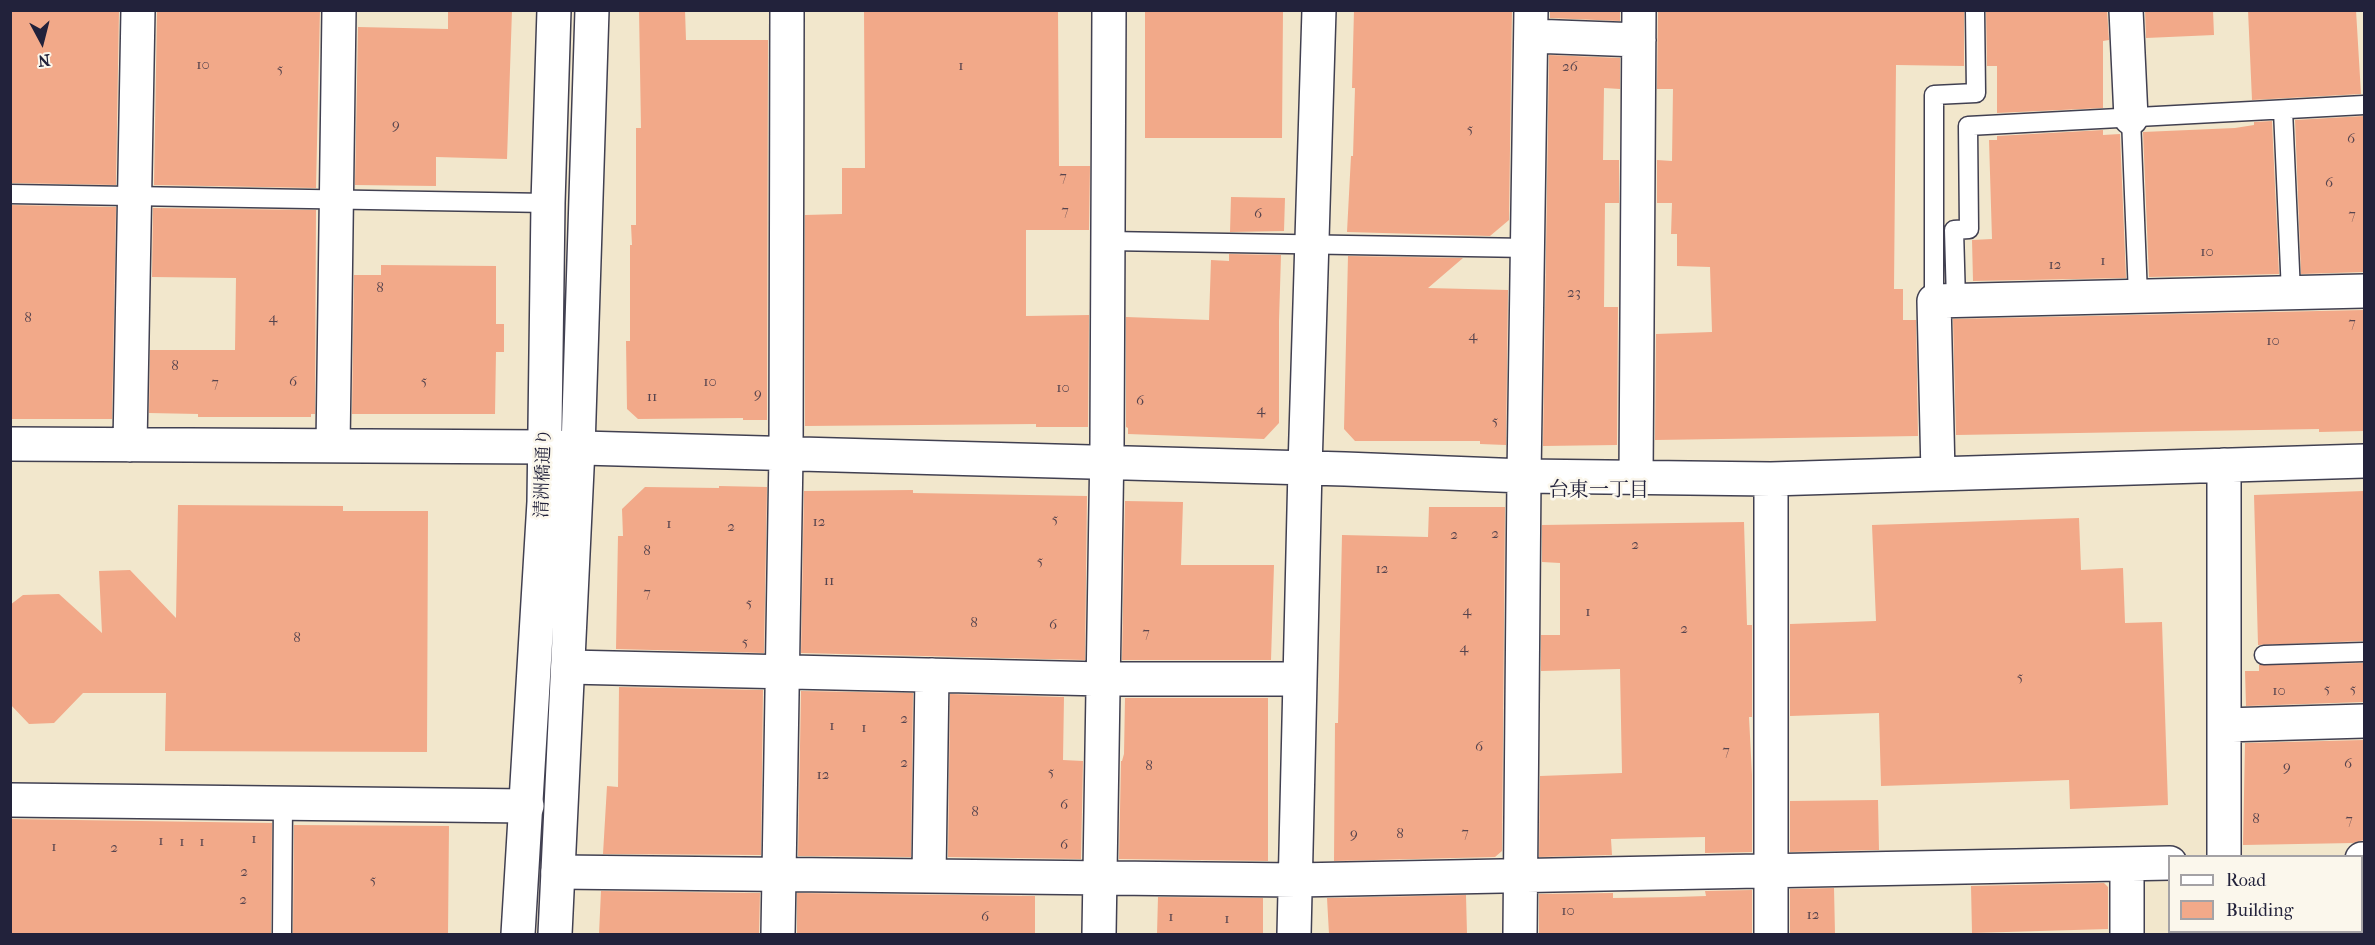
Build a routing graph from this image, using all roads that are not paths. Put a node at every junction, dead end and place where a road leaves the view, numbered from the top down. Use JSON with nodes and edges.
{"nodes":[{"id":1,"x":138,"y":10,"type":"edge"},
{"id":2,"x":339,"y":10,"type":"edge"},
{"id":3,"x":554,"y":10,"type":"edge"},
{"id":4,"x":592,"y":10,"type":"edge"},
{"id":5,"x":787,"y":10,"type":"edge"},
{"id":6,"x":1108,"y":10,"type":"edge"},
{"id":7,"x":1319,"y":10,"type":"edge"},
{"id":8,"x":1975,"y":10,"type":"edge"},
{"id":9,"x":2126,"y":10,"type":"edge"},
{"id":10,"x":1531,"y":23,"type":"edge"},
{"id":11,"x":1639,"y":25,"type":"edge"},
{"id":12,"x":2364,"y":105,"type":"edge"},
{"id":13,"x":2283,"y":110,"type":"junction"},
{"id":14,"x":2131,"y":118,"type":"junction"},
{"id":15,"x":10,"y":194,"type":"edge"},
{"id":16,"x":135,"y":196,"type":"junction"},
{"id":17,"x":336,"y":200,"type":"junction"},
{"id":18,"x":548,"y":203,"type":"junction"},
{"id":19,"x":1108,"y":241,"type":"junction"},
{"id":20,"x":1312,"y":244,"type":"junction"},
{"id":21,"x":1528,"y":248,"type":"junction"},
{"id":22,"x":2364,"y":291,"type":"edge"},
{"id":23,"x":2290,"y":293,"type":"junction"},
{"id":24,"x":2138,"y":296,"type":"junction"},
{"id":25,"x":1945,"y":301,"type":"junction"},
{"id":26,"x":10,"y":444,"type":"edge"},
{"id":27,"x":130,"y":445,"type":"junction"},
{"id":28,"x":333,"y":446,"type":"junction"},
{"id":29,"x":546,"y":447,"type":"junction"},
{"id":30,"x":578,"y":448,"type":"junction"},
{"id":31,"x":786,"y":454,"type":"junction"},
{"id":32,"x":2364,"y":461,"type":"edge"},
{"id":33,"x":1107,"y":462,"type":"junction"},
{"id":34,"x":2224,"y":465,"type":"junction"},
{"id":35,"x":1305,"y":468,"type":"junction"},
{"id":36,"x":1938,"y":474,"type":"junction"},
{"id":37,"x":1524,"y":476,"type":"junction"},
{"id":38,"x":1636,"y":477,"type":"junction"},
{"id":39,"x":1771,"y":479,"type":"junction"},
{"id":40,"x":2364,"y":652,"type":"edge"},
{"id":41,"x":2264,"y":655,"type":"dead end"},
{"id":42,"x":568,"y":668,"type":"junction"},
{"id":43,"x":783,"y":672,"type":"junction"},
{"id":44,"x":932,"y":675,"type":"junction"},
{"id":45,"x":1104,"y":679,"type":"junction"},
{"id":46,"x":1300,"y":679,"type":"junction"},
{"id":47,"x":2364,"y":721,"type":"edge"},
{"id":48,"x":2224,"y":725,"type":"junction"},
{"id":49,"x":10,"y":800,"type":"edge"},
{"id":50,"x":284,"y":803,"type":"junction"},
{"id":51,"x":527,"y":806,"type":"junction"},
{"id":52,"x":2224,"y":855,"type":"edge"},
{"id":53,"x":2168,"y":863,"type":"edge"},
{"id":54,"x":2127,"y":864,"type":"junction"},
{"id":55,"x":1771,"y":871,"type":"junction"},
{"id":56,"x":558,"y":872,"type":"junction"},
{"id":57,"x":779,"y":874,"type":"junction"},
{"id":58,"x":928,"y":876,"type":"junction"},
{"id":59,"x":1521,"y":876,"type":"junction"},
{"id":60,"x":1100,"y":878,"type":"junction"},
{"id":61,"x":1296,"y":880,"type":"junction"},
{"id":62,"x":282,"y":934,"type":"edge"},
{"id":63,"x":518,"y":934,"type":"edge"},
{"id":64,"x":555,"y":934,"type":"edge"},
{"id":65,"x":778,"y":934,"type":"edge"},
{"id":66,"x":1099,"y":934,"type":"edge"},
{"id":67,"x":1294,"y":934,"type":"edge"},
{"id":68,"x":1520,"y":934,"type":"edge"},
{"id":69,"x":1771,"y":934,"type":"edge"},
{"id":70,"x":2127,"y":934,"type":"edge"}],
"edges":[{"from":1,"to":16,"type":"street"},
{"from":2,"to":17,"type":"street"},
{"from":3,"to":18,"type":"street","name":"清洲橋通り"},
{"from":4,"to":30,"type":"street","name":"清洲橋通り"},
{"from":5,"to":31,"type":"street"},
{"from":6,"to":19,"type":"street"},
{"from":7,"to":20,"type":"street"},
{"from":8,"to":25,"type":"lane"},
{"from":9,"to":14,"type":"street"},
{"from":10,"to":11,"type":"street"},
{"from":10,"to":21,"type":"street"},
{"from":11,"to":38,"type":"street"},
{"from":12,"to":13,"type":"lane"},
{"from":13,"to":14,"type":"lane"},
{"from":13,"to":23,"type":"lane"},
{"from":14,"to":24,"type":"lane"},
{"from":14,"to":25,"type":"lane"},
{"from":15,"to":16,"type":"lane"},
{"from":16,"to":17,"type":"lane"},
{"from":16,"to":27,"type":"street"},
{"from":17,"to":18,"type":"lane"},
{"from":17,"to":28,"type":"street"},
{"from":18,"to":29,"type":"street","name":"清洲橋通り"},
{"from":19,"to":20,"type":"lane"},
{"from":19,"to":33,"type":"street"},
{"from":20,"to":21,"type":"lane"},
{"from":20,"to":35,"type":"street"},
{"from":21,"to":37,"type":"street"},
{"from":22,"to":23,"type":"street"},
{"from":23,"to":24,"type":"street"},
{"from":24,"to":25,"type":"street"},
{"from":25,"to":36,"type":"street"},
{"from":26,"to":27,"type":"street"},
{"from":27,"to":28,"type":"street"},
{"from":28,"to":29,"type":"street"},
{"from":29,"to":30,"type":"street"},
{"from":29,"to":51,"type":"street","name":"清洲橋通り"},
{"from":30,"to":31,"type":"street"},
{"from":30,"to":42,"type":"street","name":"清洲橋通り"},
{"from":31,"to":33,"type":"street"},
{"from":31,"to":43,"type":"street"},
{"from":32,"to":34,"type":"street"},
{"from":33,"to":35,"type":"street"},
{"from":33,"to":45,"type":"street"},
{"from":34,"to":36,"type":"street"},
{"from":34,"to":48,"type":"street"},
{"from":35,"to":37,"type":"street"},
{"from":35,"to":46,"type":"street"},
{"from":36,"to":39,"type":"street"},
{"from":37,"to":38,"type":"street"},
{"from":37,"to":59,"type":"street"},
{"from":38,"to":39,"type":"street"},
{"from":39,"to":55,"type":"street"},
{"from":40,"to":41,"type":"lane"},
{"from":42,"to":43,"type":"street"},
{"from":42,"to":56,"type":"street","name":"清洲橋通り"},
{"from":43,"to":44,"type":"street"},
{"from":43,"to":57,"type":"street"},
{"from":44,"to":45,"type":"street"},
{"from":44,"to":58,"type":"street"},
{"from":45,"to":46,"type":"street"},
{"from":45,"to":60,"type":"street"},
{"from":46,"to":61,"type":"street"},
{"from":47,"to":48,"type":"street"},
{"from":48,"to":52,"type":"street"},
{"from":49,"to":50,"type":"street"},
{"from":50,"to":51,"type":"street"},
{"from":50,"to":62,"type":"lane"},
{"from":51,"to":63,"type":"street","name":"清洲橋通り"},
{"from":53,"to":54,"type":"street"},
{"from":54,"to":55,"type":"street"},
{"from":54,"to":70,"type":"street"},
{"from":55,"to":59,"type":"street"},
{"from":55,"to":69,"type":"street"},
{"from":56,"to":57,"type":"street"},
{"from":56,"to":64,"type":"street","name":"清洲橋通り"},
{"from":57,"to":58,"type":"street"},
{"from":57,"to":65,"type":"street"},
{"from":58,"to":60,"type":"street"},
{"from":59,"to":61,"type":"street"},
{"from":59,"to":68,"type":"street"},
{"from":60,"to":61,"type":"street"},
{"from":60,"to":66,"type":"street"},
{"from":61,"to":67,"type":"street"}]}
